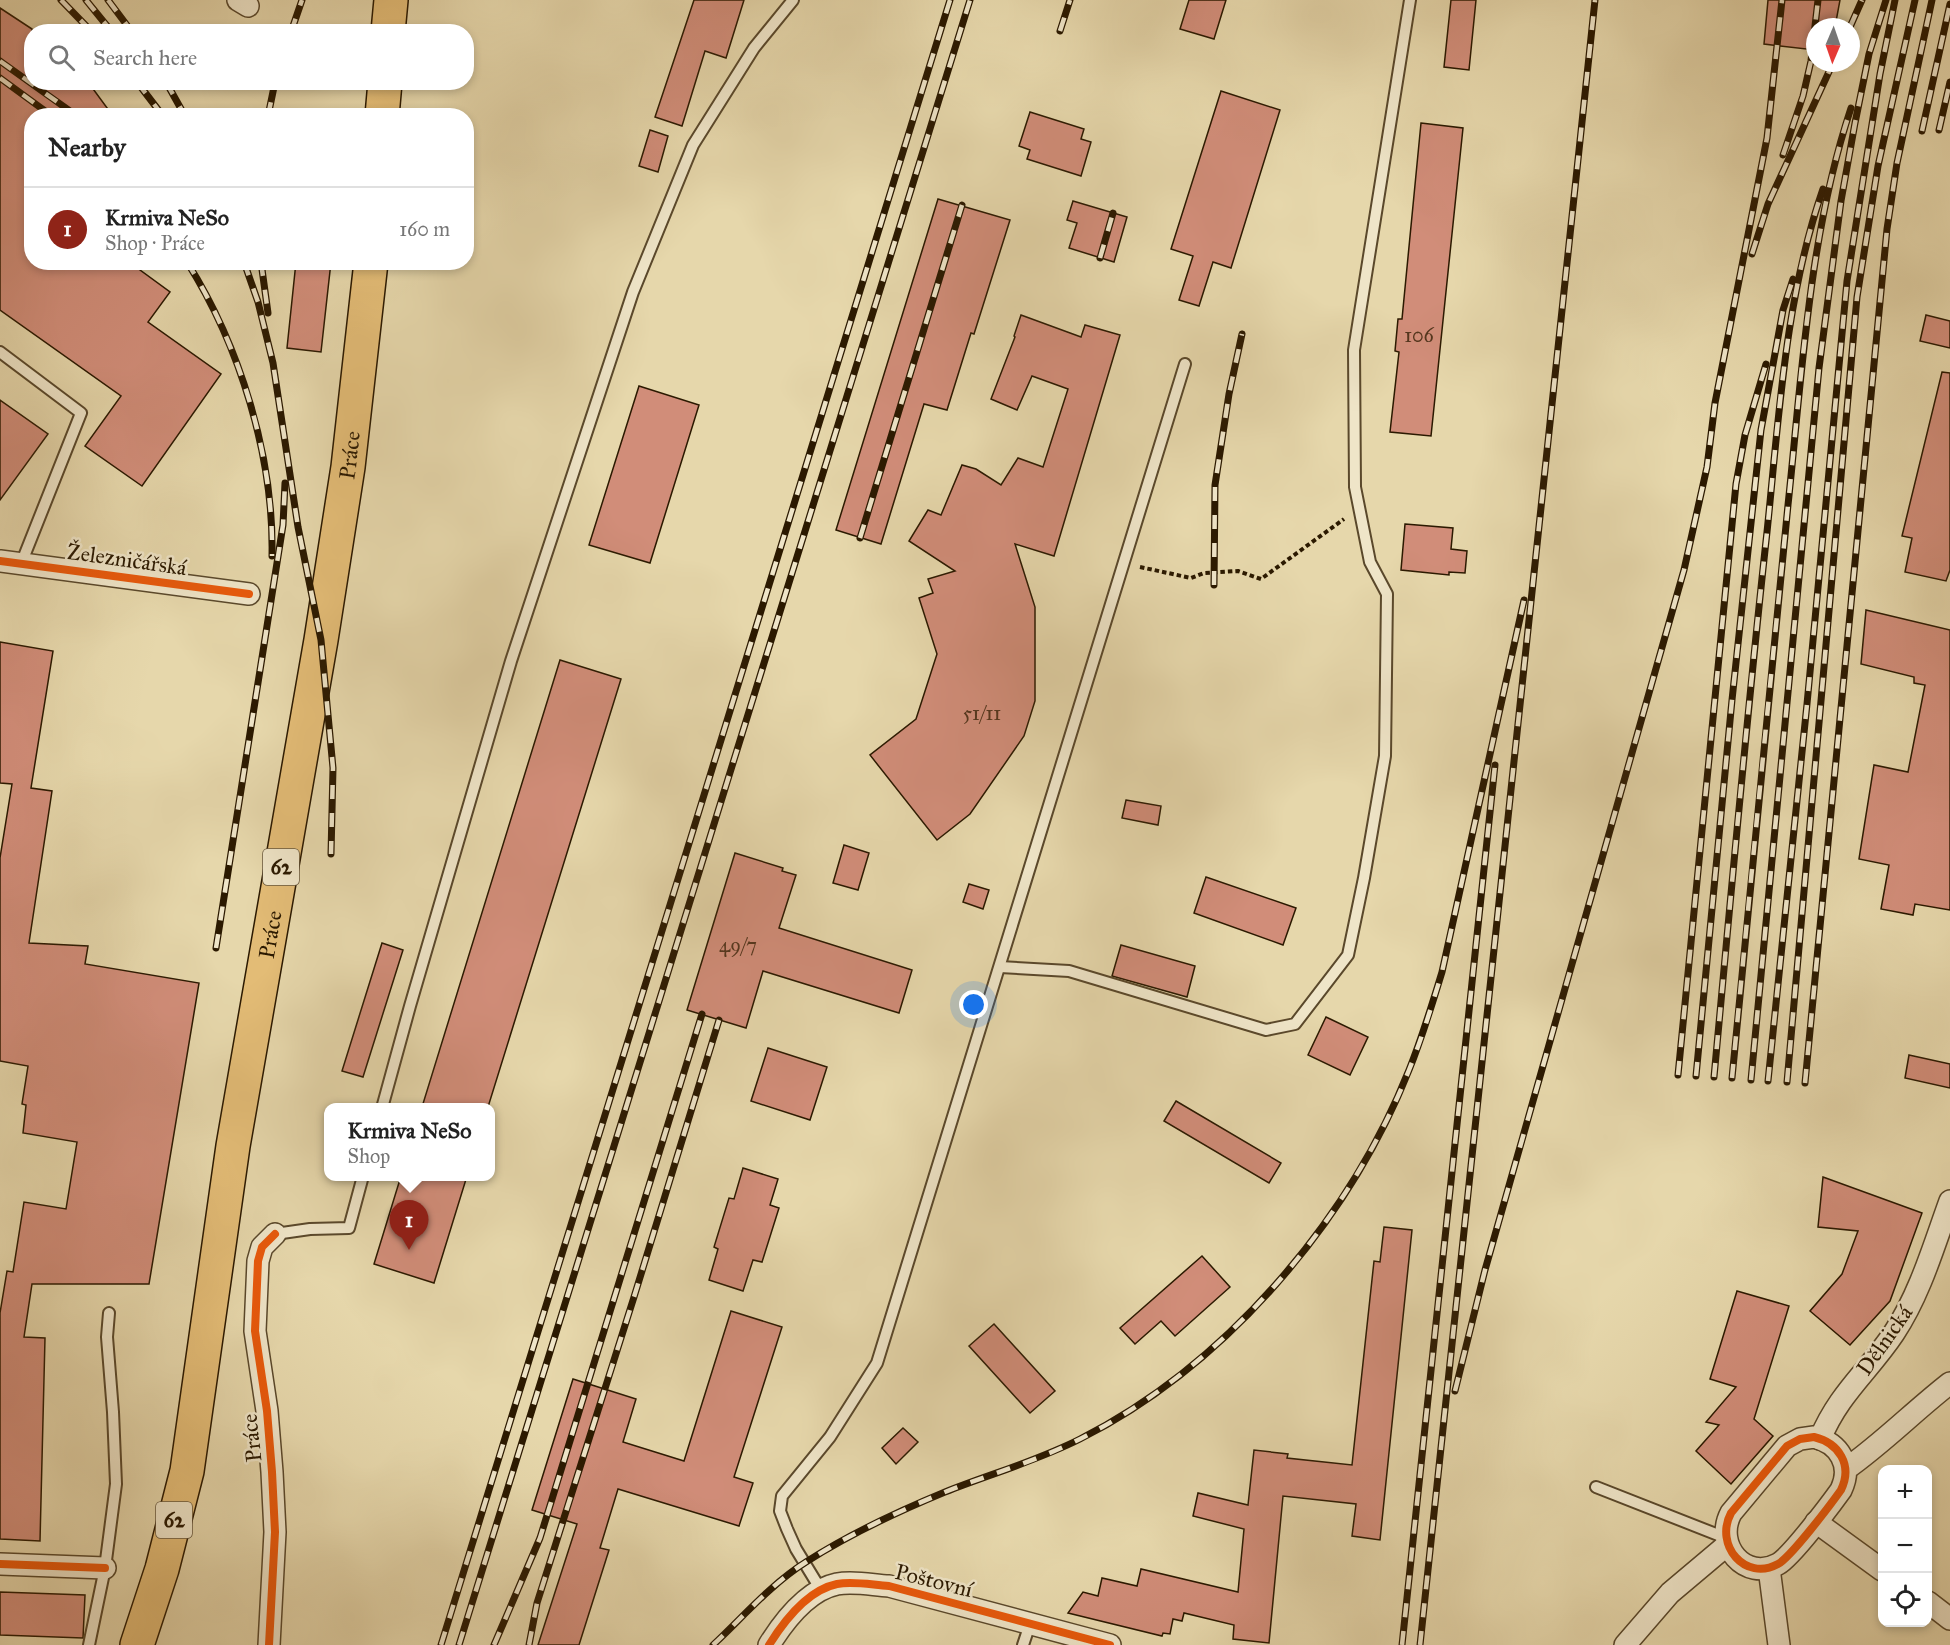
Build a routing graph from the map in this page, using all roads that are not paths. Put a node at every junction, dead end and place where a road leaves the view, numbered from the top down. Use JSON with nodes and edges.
{"nodes":[{"id":1,"x":391,"y":0,"type":"edge"},
{"id":2,"x":793,"y":0,"type":"edge"},
{"id":3,"x":1410,"y":0,"type":"edge"},
{"id":4,"x":389,"y":24,"type":"edge"},
{"id":5,"x":384,"y":90,"type":"edge"},
{"id":6,"x":383,"y":108,"type":"edge"},
{"id":7,"x":370,"y":270,"type":"edge"},
{"id":8,"x":0,"y":352,"type":"edge"},
{"id":9,"x":1185,"y":364,"type":"dead end"},
{"id":10,"x":0,"y":561,"type":"edge"},
{"id":11,"x":21,"y":564,"type":"junction"},
{"id":12,"x":249,"y":594,"type":"dead end"},
{"id":13,"x":1000,"y":967,"type":"junction"},
{"id":14,"x":383,"y":1103,"type":"edge"},
{"id":15,"x":362,"y":1181,"type":"edge"},
{"id":16,"x":1950,"y":1202,"type":"edge"},
{"id":17,"x":275,"y":1234,"type":"joint"},
{"id":18,"x":109,"y":1313,"type":"dead end"},
{"id":19,"x":1950,"y":1383,"type":"edge"},
{"id":20,"x":1820,"y":1439,"type":"junction"},
{"id":21,"x":1846,"y":1469,"type":"junction"},
{"id":22,"x":187,"y":1471,"type":"junction"},
{"id":23,"x":1596,"y":1487,"type":"dead end"},
{"id":24,"x":1816,"y":1522,"type":"junction"},
{"id":25,"x":1727,"y":1541,"type":"junction"},
{"id":26,"x":0,"y":1564,"type":"edge"},
{"id":27,"x":1878,"y":1567,"type":"edge"},
{"id":28,"x":105,"y":1568,"type":"junction"},
{"id":29,"x":1769,"y":1568,"type":"junction"},
{"id":30,"x":162,"y":1569,"type":"junction"},
{"id":31,"x":821,"y":1590,"type":"junction"},
{"id":32,"x":1932,"y":1605,"type":"edge"},
{"id":33,"x":1950,"y":1618,"type":"edge"},
{"id":34,"x":1030,"y":1624,"type":"junction"},
{"id":35,"x":89,"y":1645,"type":"edge"},
{"id":36,"x":116,"y":1645,"type":"edge"},
{"id":37,"x":137,"y":1645,"type":"edge"},
{"id":38,"x":159,"y":1645,"type":"edge"},
{"id":39,"x":269,"y":1645,"type":"edge"},
{"id":40,"x":769,"y":1645,"type":"edge"},
{"id":41,"x":1023,"y":1645,"type":"edge"},
{"id":42,"x":1110,"y":1645,"type":"edge"},
{"id":43,"x":1625,"y":1645,"type":"edge"},
{"id":44,"x":1779,"y":1645,"type":"edge"}],
"edges":[{"from":1,"to":4,"type":"main road"},
{"from":2,"to":14,"type":"lane"},
{"from":3,"to":13,"type":"lane"},
{"from":5,"to":6,"type":"main road"},
{"from":7,"to":22,"type":"main road","name":"Práce","number":"62"},
{"from":8,"to":11,"type":"lane"},
{"from":9,"to":13,"type":"lane"},
{"from":10,"to":11,"type":"street","name":"Železničářská"},
{"from":11,"to":12,"type":"street","name":"Železničářská"},
{"from":13,"to":31,"type":"lane"},
{"from":15,"to":17,"type":"lane"},
{"from":16,"to":20,"type":"street","name":"Dělnická"},
{"from":17,"to":39,"type":"street","name":"Práce"},
{"from":18,"to":28,"type":"lane"},
{"from":19,"to":21,"type":"street"},
{"from":20,"to":21,"type":"street"},
{"from":20,"to":25,"type":"street"},
{"from":21,"to":24,"type":"street"},
{"from":22,"to":30,"type":"main road","name":"Práce","number":"62"},
{"from":22,"to":38,"type":"main road"},
{"from":23,"to":25,"type":"lane"},
{"from":24,"to":27,"type":"street"},
{"from":24,"to":29,"type":"street"},
{"from":25,"to":29,"type":"street"},
{"from":25,"to":43,"type":"street"},
{"from":26,"to":28,"type":"street"},
{"from":28,"to":35,"type":"lane"},
{"from":29,"to":44,"type":"street"},
{"from":30,"to":36,"type":"main road"},
{"from":30,"to":37,"type":"main road","number":"62"},
{"from":31,"to":34,"type":"street","name":"Poštovní"},
{"from":31,"to":40,"type":"street","name":"Poštovní"},
{"from":32,"to":33,"type":"street"},
{"from":34,"to":41,"type":"lane"},
{"from":34,"to":42,"type":"street","name":"Poštovní"}]}
